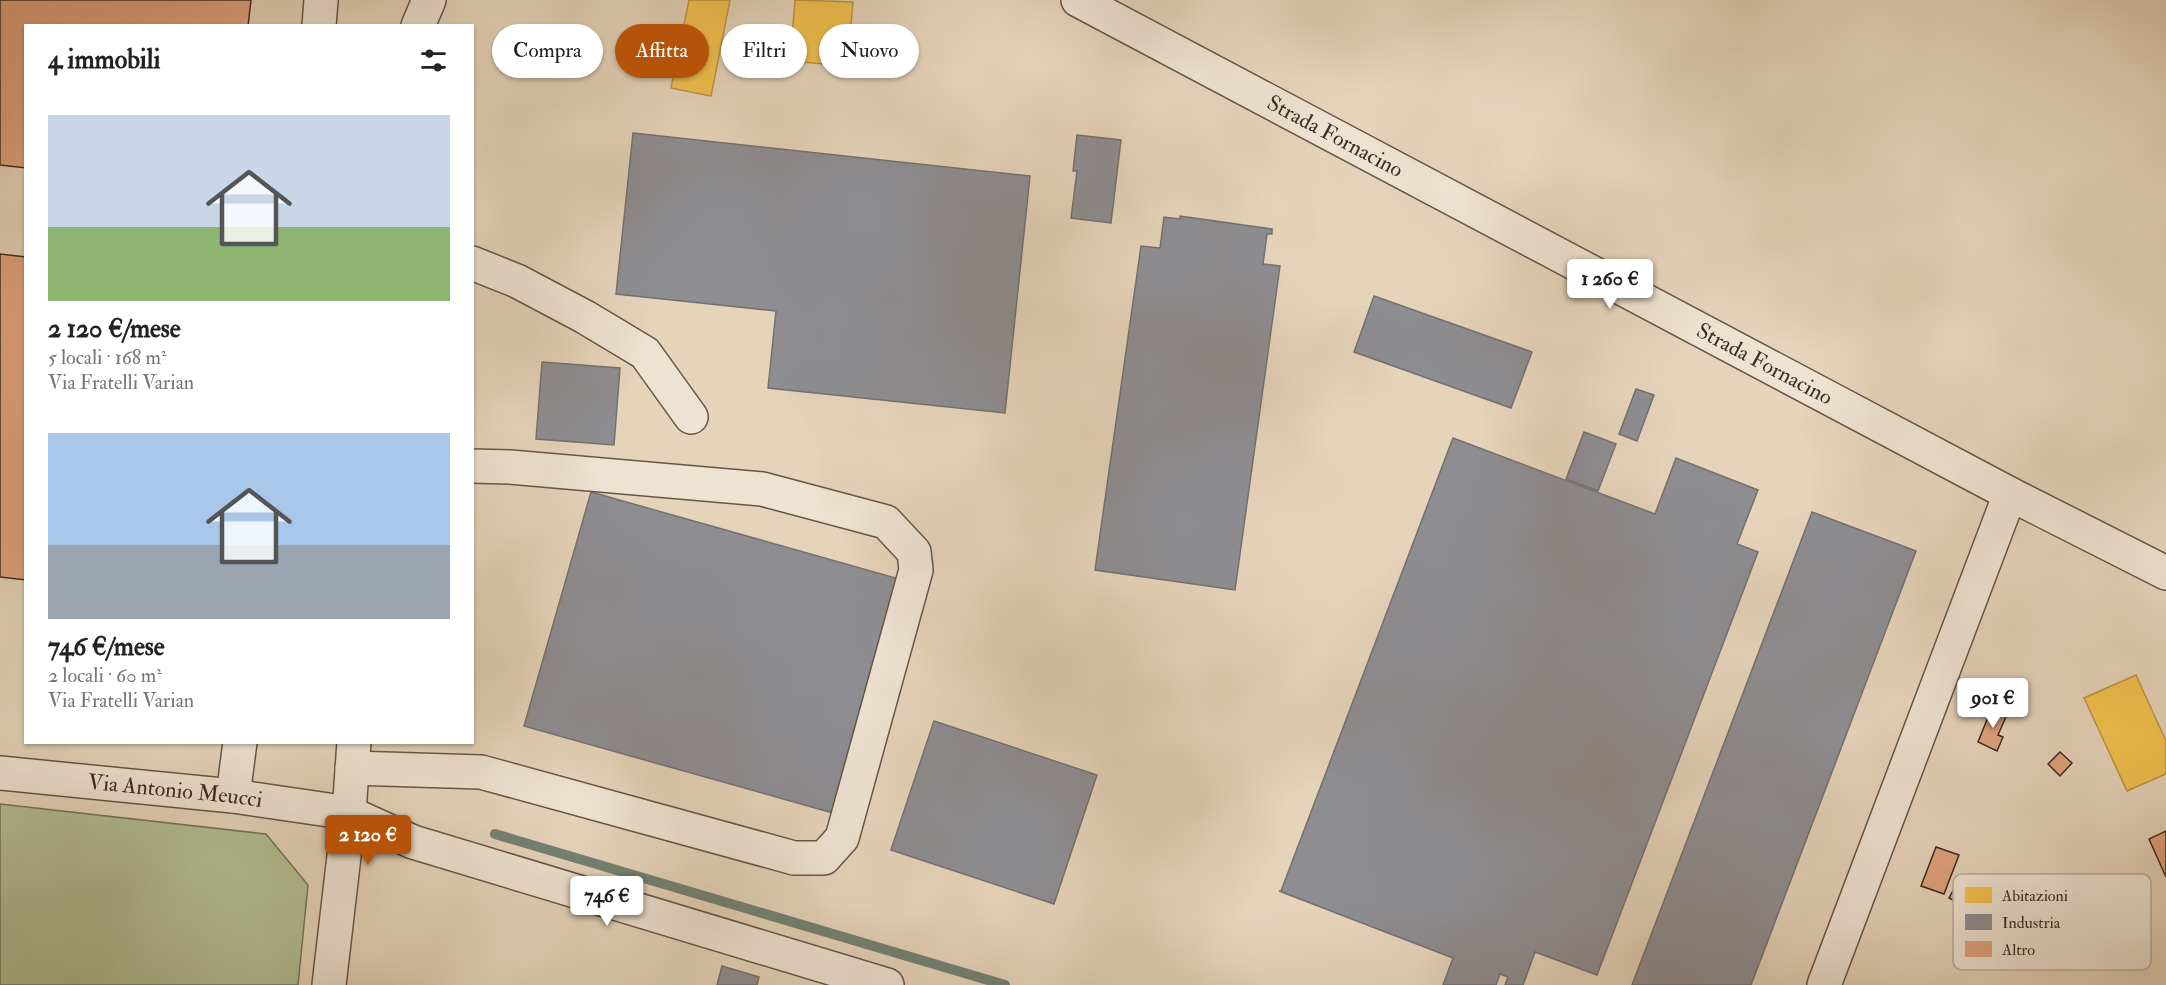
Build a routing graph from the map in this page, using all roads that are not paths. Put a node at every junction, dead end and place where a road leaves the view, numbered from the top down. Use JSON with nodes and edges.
{"nodes":[{"id":1,"x":321,"y":0,"type":"edge"},
{"id":2,"x":404,"y":0,"type":"edge"},
{"id":3,"x":429,"y":0,"type":"edge"},
{"id":4,"x":1078,"y":0,"type":"edge"},
{"id":5,"x":319,"y":24,"type":"edge"},
{"id":6,"x":415,"y":24,"type":"edge"},
{"id":7,"x":417,"y":24,"type":"edge"},
{"id":8,"x":478,"y":264,"type":"edge"},
{"id":9,"x":691,"y":417,"type":"dead end"},
{"id":10,"x":474,"y":466,"type":"edge"},
{"id":11,"x":2010,"y":494,"type":"junction"},
{"id":12,"x":2166,"y":573,"type":"edge"},
{"id":13,"x":240,"y":744,"type":"edge"},
{"id":14,"x":353,"y":755,"type":"edge"},
{"id":15,"x":0,"y":772,"type":"edge"},
{"id":16,"x":233,"y":796,"type":"junction"},
{"id":17,"x":349,"y":813,"type":"junction"},
{"id":18,"x":328,"y":985,"type":"edge"},
{"id":19,"x":886,"y":985,"type":"edge"},
{"id":20,"x":1824,"y":985,"type":"edge"}],
"edges":[{"from":1,"to":5,"type":"street"},
{"from":2,"to":6,"type":"street"},
{"from":3,"to":7,"type":"street"},
{"from":4,"to":11,"type":"street","name":"Strada Fornacino"},
{"from":8,"to":9,"type":"street"},
{"from":10,"to":14,"type":"street"},
{"from":11,"to":12,"type":"street","name":"Strada Fornacino"},
{"from":11,"to":20,"type":"street"},
{"from":13,"to":16,"type":"street"},
{"from":14,"to":17,"type":"street"},
{"from":15,"to":16,"type":"street","name":"Via Antonio Meucci"},
{"from":16,"to":17,"type":"street","name":"Via Antonio Meucci"},
{"from":17,"to":18,"type":"street"},
{"from":17,"to":19,"type":"street","name":"Via Antonio Meucci"}]}
